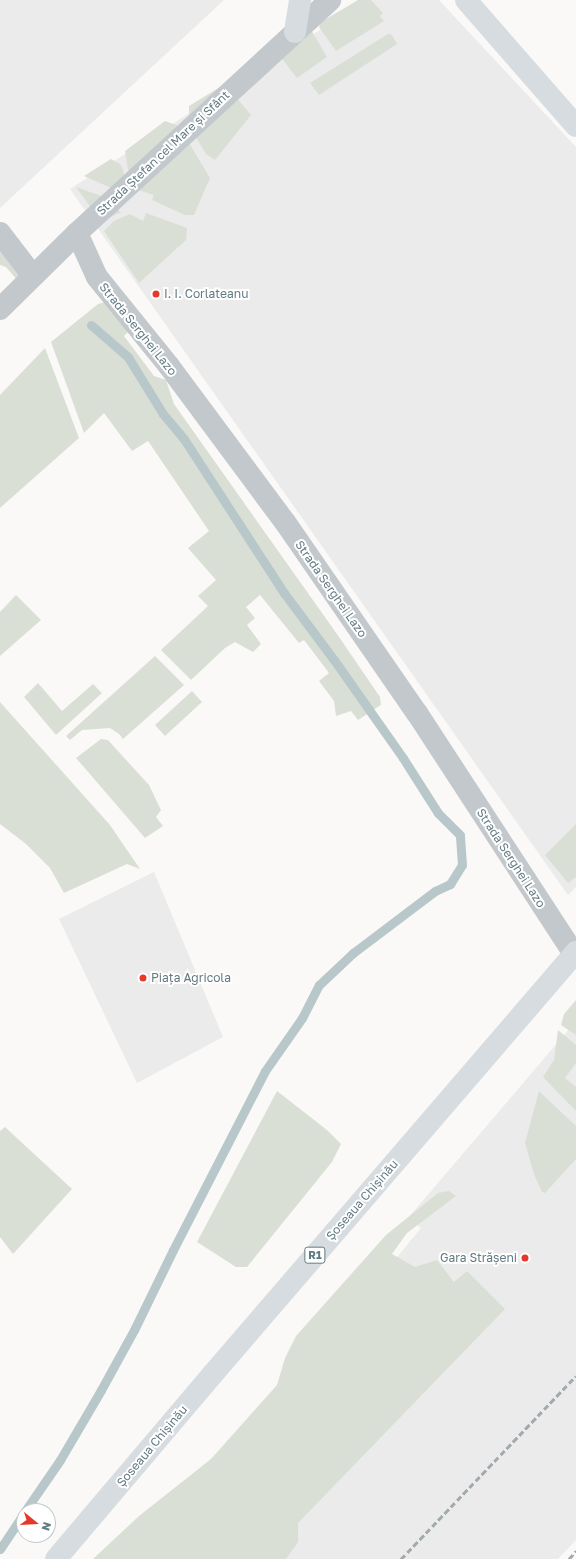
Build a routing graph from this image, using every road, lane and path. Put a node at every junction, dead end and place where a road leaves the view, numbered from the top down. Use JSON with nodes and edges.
{"nodes":[{"id":1,"x":300,"y":0,"type":"edge"},
{"id":2,"x":330,"y":0,"type":"edge"},
{"id":3,"x":466,"y":0,"type":"edge"},
{"id":4,"x":295,"y":32,"type":"junction"},
{"id":5,"x":576,"y":126,"type":"edge"},
{"id":6,"x":0,"y":233,"type":"edge"},
{"id":7,"x":77,"y":233,"type":"junction"},
{"id":8,"x":33,"y":276,"type":"junction"},
{"id":9,"x":0,"y":309,"type":"edge"},
{"id":10,"x":575,"y":953,"type":"edge"},
{"id":11,"x":56,"y":1559,"type":"edge"}],
"edges":[{"from":1,"to":4,"type":"main road"},
{"from":2,"to":4,"type":"street","name":"Strada Ștefan cel Mare și Sfânt"},
{"from":3,"to":5,"type":"main road"},
{"from":4,"to":7,"type":"street","name":"Strada Ștefan cel Mare și Sfânt"},
{"from":6,"to":8,"type":"street"},
{"from":7,"to":8,"type":"street","name":"Strada Ștefan cel Mare și Sfânt"},
{"from":7,"to":10,"type":"street","name":"Strada Serghei Lazo"},
{"from":8,"to":9,"type":"street","name":"Strada Ștefan cel Mare și Sfânt"},
{"from":10,"to":11,"type":"main road","name":"Șoseaua Chișinău","number":"R1"}]}
